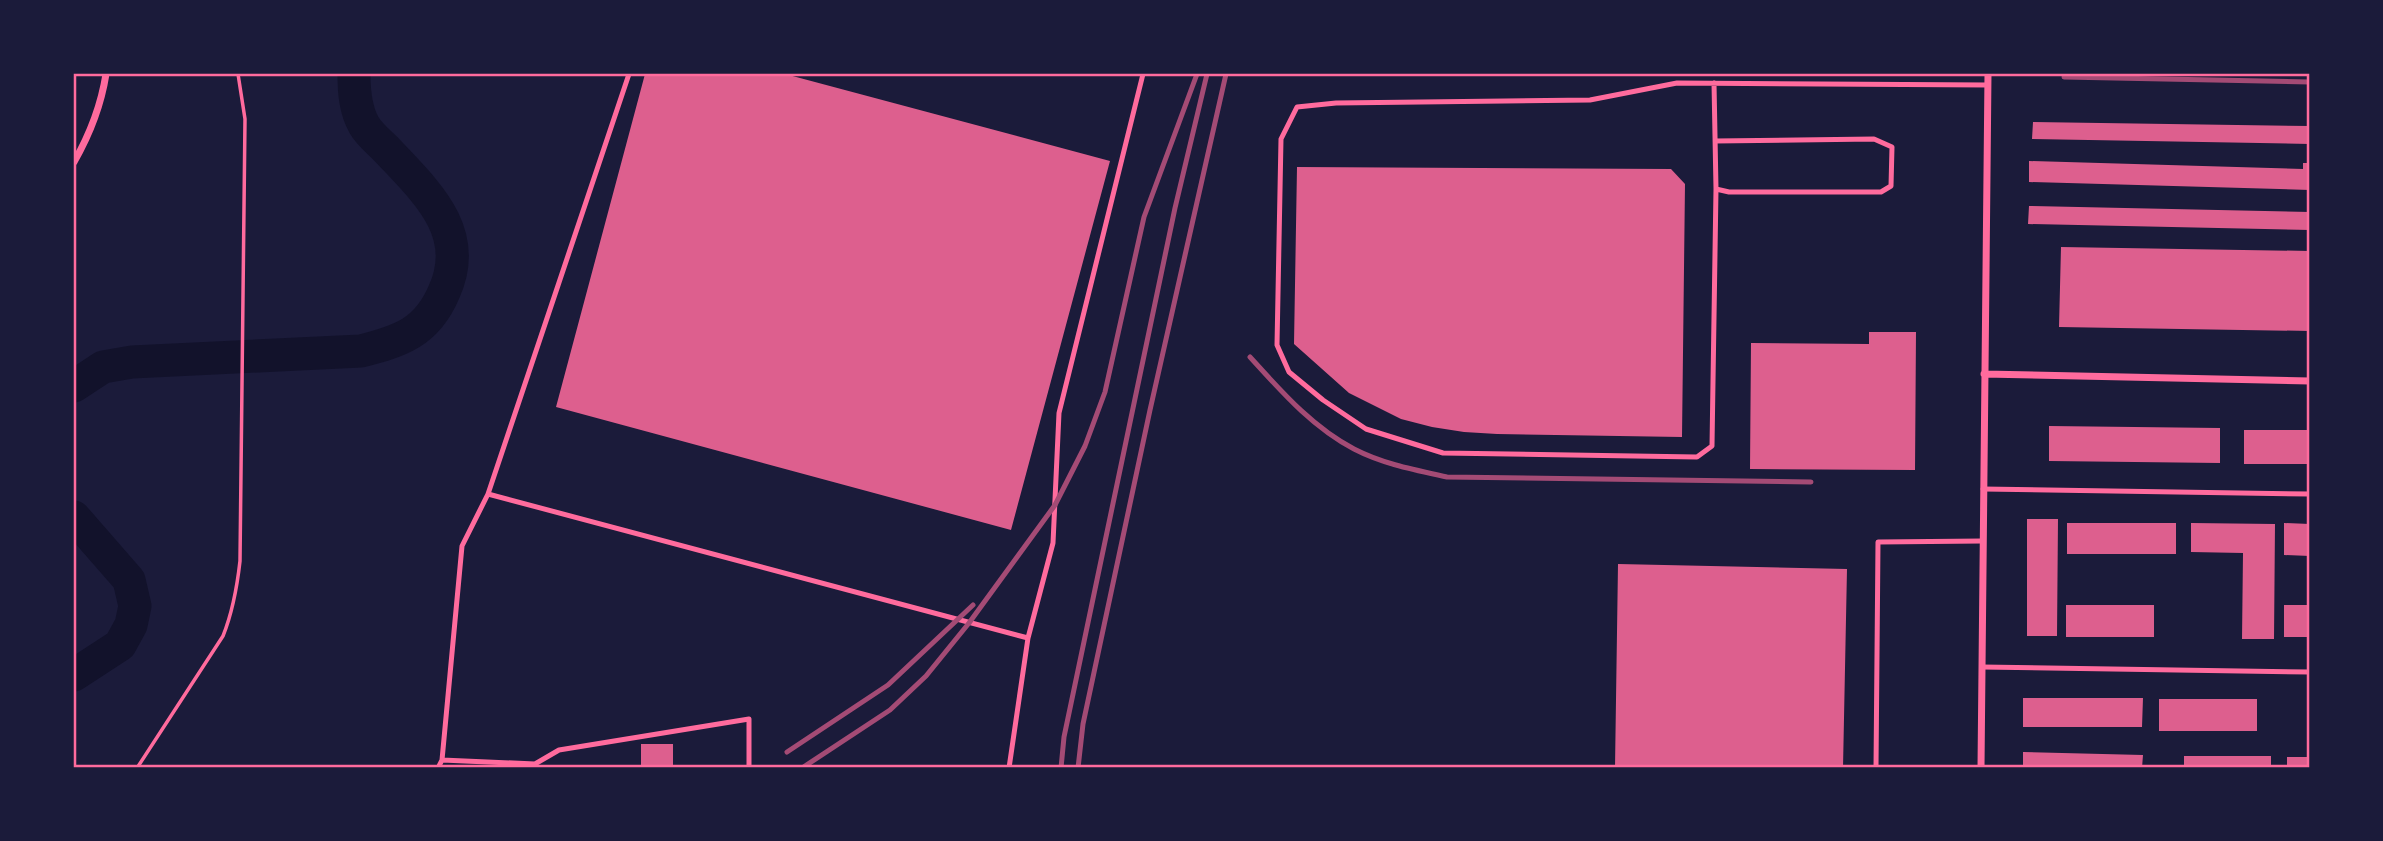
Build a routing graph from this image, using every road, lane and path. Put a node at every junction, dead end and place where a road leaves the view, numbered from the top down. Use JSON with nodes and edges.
{"nodes":[{"id":1,"x":106,"y":74,"type":"edge"},
{"id":2,"x":238,"y":74,"type":"edge"},
{"id":3,"x":629,"y":74,"type":"edge"},
{"id":4,"x":1143,"y":74,"type":"edge"},
{"id":5,"x":1988,"y":74,"type":"edge"},
{"id":6,"x":1714,"y":83,"type":"junction"},
{"id":7,"x":1988,"y":85,"type":"junction"},
{"id":8,"x":1714,"y":141,"type":"junction"},
{"id":9,"x":74,"y":162,"type":"edge"},
{"id":10,"x":1716,"y":190,"type":"junction"},
{"id":11,"x":1984,"y":374,"type":"junction"},
{"id":12,"x":2309,"y":382,"type":"edge"},
{"id":13,"x":1983,"y":489,"type":"junction"},
{"id":14,"x":488,"y":494,"type":"junction"},
{"id":15,"x":2309,"y":494,"type":"edge"},
{"id":16,"x":1982,"y":541,"type":"junction"},
{"id":17,"x":1027,"y":638,"type":"junction"},
{"id":18,"x":1982,"y":667,"type":"junction"},
{"id":19,"x":2309,"y":671,"type":"edge"},
{"id":20,"x":442,"y":761,"type":"junction"},
{"id":21,"x":137,"y":768,"type":"edge"},
{"id":22,"x":438,"y":768,"type":"edge"},
{"id":23,"x":749,"y":768,"type":"edge"},
{"id":24,"x":1009,"y":768,"type":"edge"},
{"id":25,"x":1877,"y":768,"type":"edge"},
{"id":26,"x":1981,"y":768,"type":"edge"}],
"edges":[{"from":1,"to":9,"type":"street"},
{"from":2,"to":21,"type":"path"},
{"from":3,"to":14,"type":"lane"},
{"from":4,"to":17,"type":"lane"},
{"from":5,"to":7,"type":"street"},
{"from":6,"to":7,"type":"lane"},
{"from":6,"to":8,"type":"lane"},
{"from":6,"to":10,"type":"lane"},
{"from":7,"to":11,"type":"street"},
{"from":8,"to":10,"type":"lane"},
{"from":8,"to":10,"type":"lane"},
{"from":11,"to":12,"type":"street"},
{"from":11,"to":13,"type":"street"},
{"from":13,"to":15,"type":"lane"},
{"from":13,"to":16,"type":"street"},
{"from":14,"to":17,"type":"lane"},
{"from":14,"to":20,"type":"lane"},
{"from":16,"to":18,"type":"street"},
{"from":16,"to":25,"type":"lane"},
{"from":17,"to":24,"type":"lane"},
{"from":18,"to":19,"type":"lane"},
{"from":18,"to":26,"type":"street"},
{"from":20,"to":22,"type":"lane"},
{"from":20,"to":23,"type":"lane"}]}
